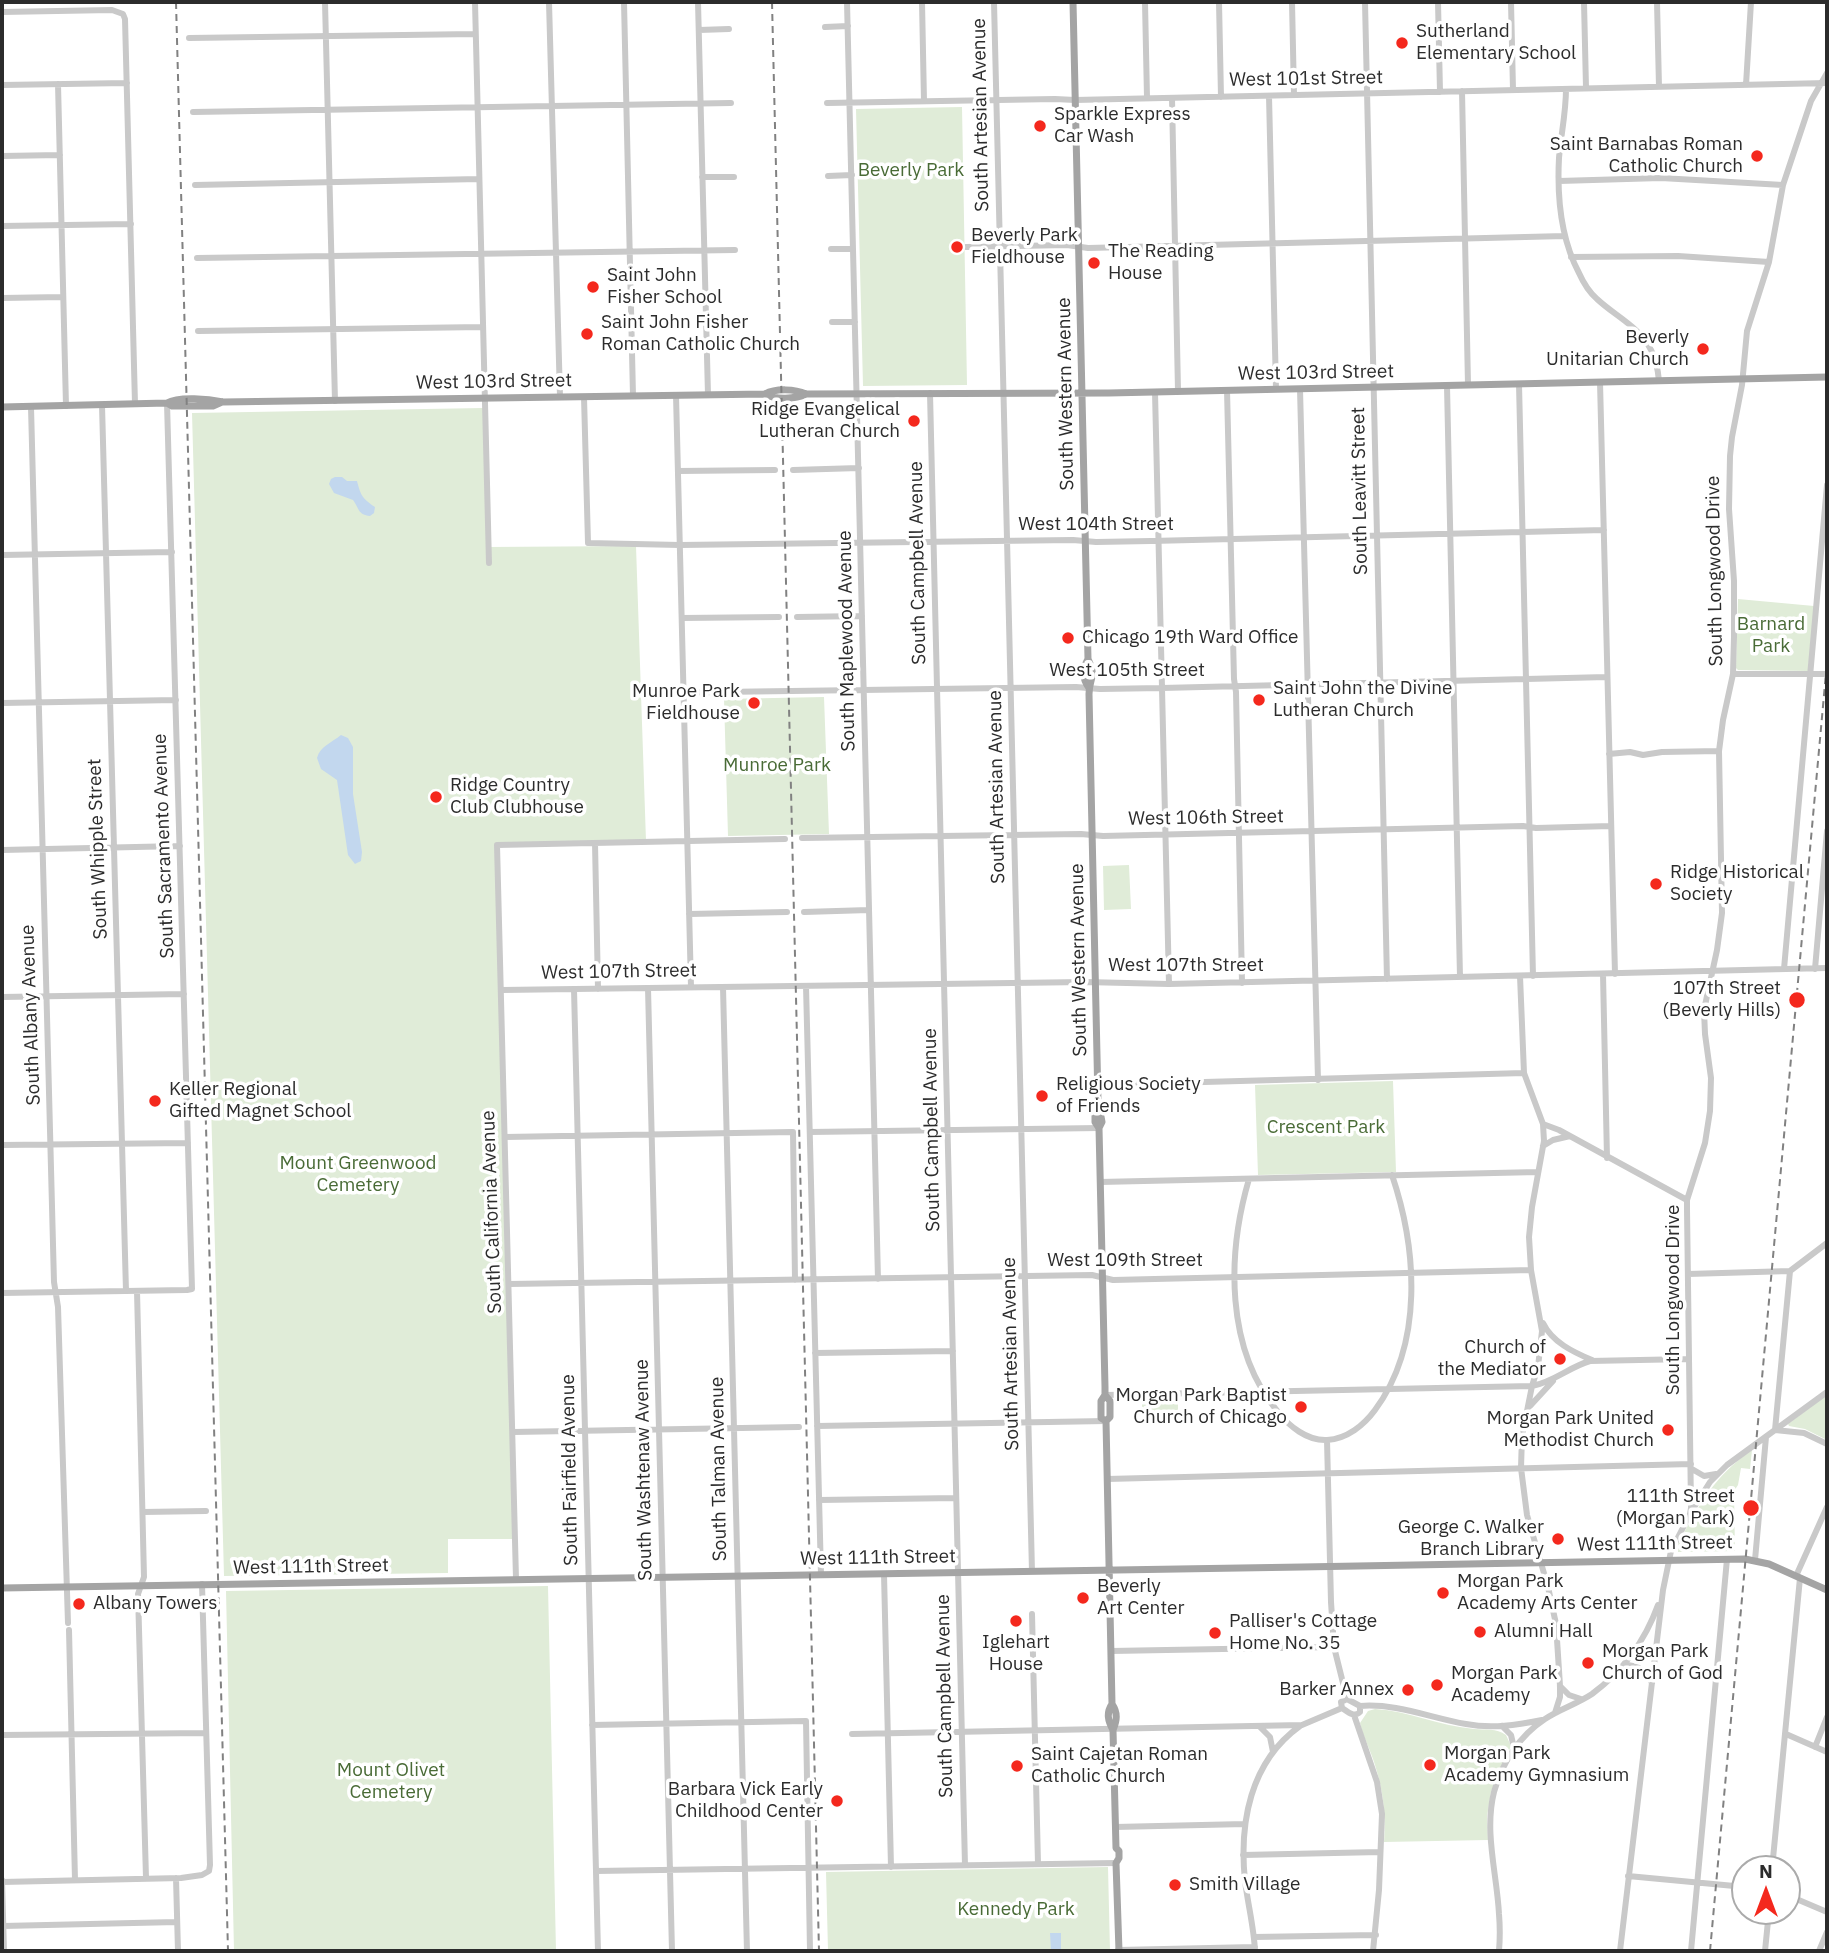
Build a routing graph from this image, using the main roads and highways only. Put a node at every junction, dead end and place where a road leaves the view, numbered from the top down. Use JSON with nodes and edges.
{"nodes":[{"id":1,"x":1073,"y":2,"type":"edge"},
{"id":2,"x":1827,"y":377,"type":"edge"},
{"id":3,"x":1082,"y":393,"type":"junction"},
{"id":4,"x":2,"y":407,"type":"edge"},
{"id":5,"x":1109,"y":1570,"type":"junction"},
{"id":6,"x":2,"y":1588,"type":"edge"},
{"id":7,"x":1827,"y":1590,"type":"edge"},
{"id":8,"x":1118,"y":1951,"type":"edge"}],
"edges":[{"from":1,"to":3,"type":"main road","name":"South Western Avenue"},
{"from":2,"to":3,"type":"main road","name":"West 103rd Street"},
{"from":3,"to":4,"type":"main road","name":"West 103rd Street"},
{"from":3,"to":5,"type":"main road","name":"South Western Avenue"},
{"from":5,"to":6,"type":"main road","name":"West 111th Street"},
{"from":5,"to":7,"type":"main road","name":"West 111th Street"},
{"from":5,"to":8,"type":"main road","name":"South Western Avenue"}]}
